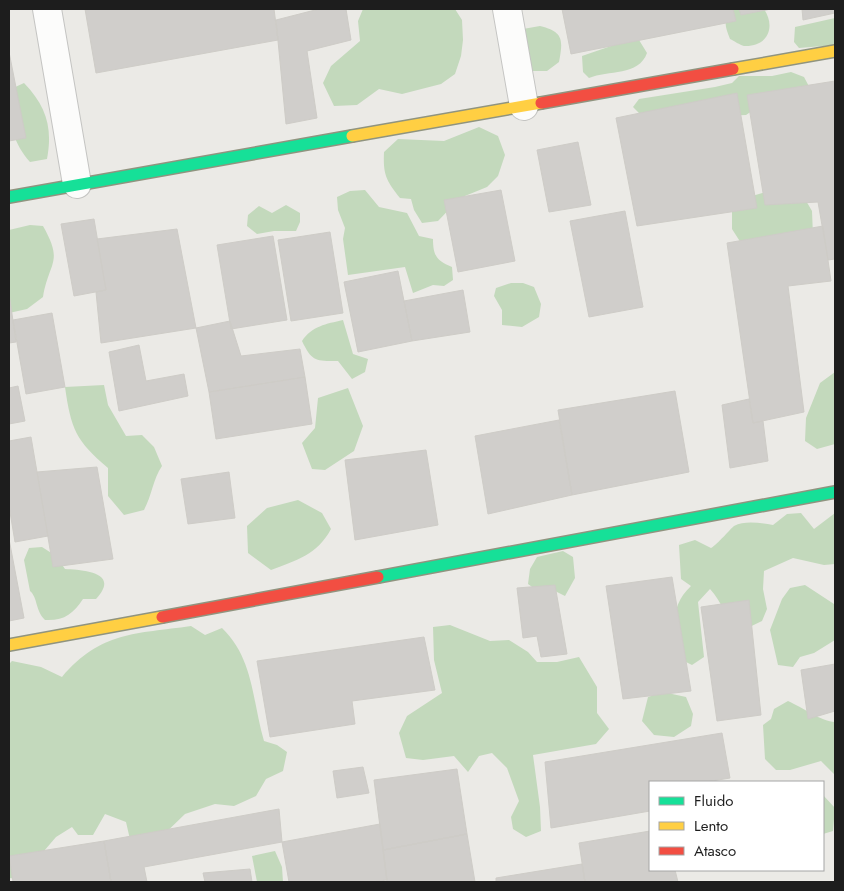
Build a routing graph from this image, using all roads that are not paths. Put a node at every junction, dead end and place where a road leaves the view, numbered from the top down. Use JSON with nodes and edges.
{"nodes":[{"id":1,"x":47,"y":9,"type":"edge"},
{"id":2,"x":507,"y":9,"type":"edge"},
{"id":3,"x":835,"y":51,"type":"edge"},
{"id":4,"x":524,"y":106,"type":"junction"},
{"id":5,"x":78,"y":184,"type":"junction"},
{"id":6,"x":9,"y":197,"type":"edge"},
{"id":7,"x":835,"y":492,"type":"edge"},
{"id":8,"x":9,"y":645,"type":"edge"}],
"edges":[{"from":1,"to":5,"type":"street"},
{"from":2,"to":4,"type":"street"},
{"from":3,"to":4,"type":"street"},
{"from":4,"to":5,"type":"street"},
{"from":5,"to":6,"type":"street"},
{"from":7,"to":8,"type":"street"}]}
